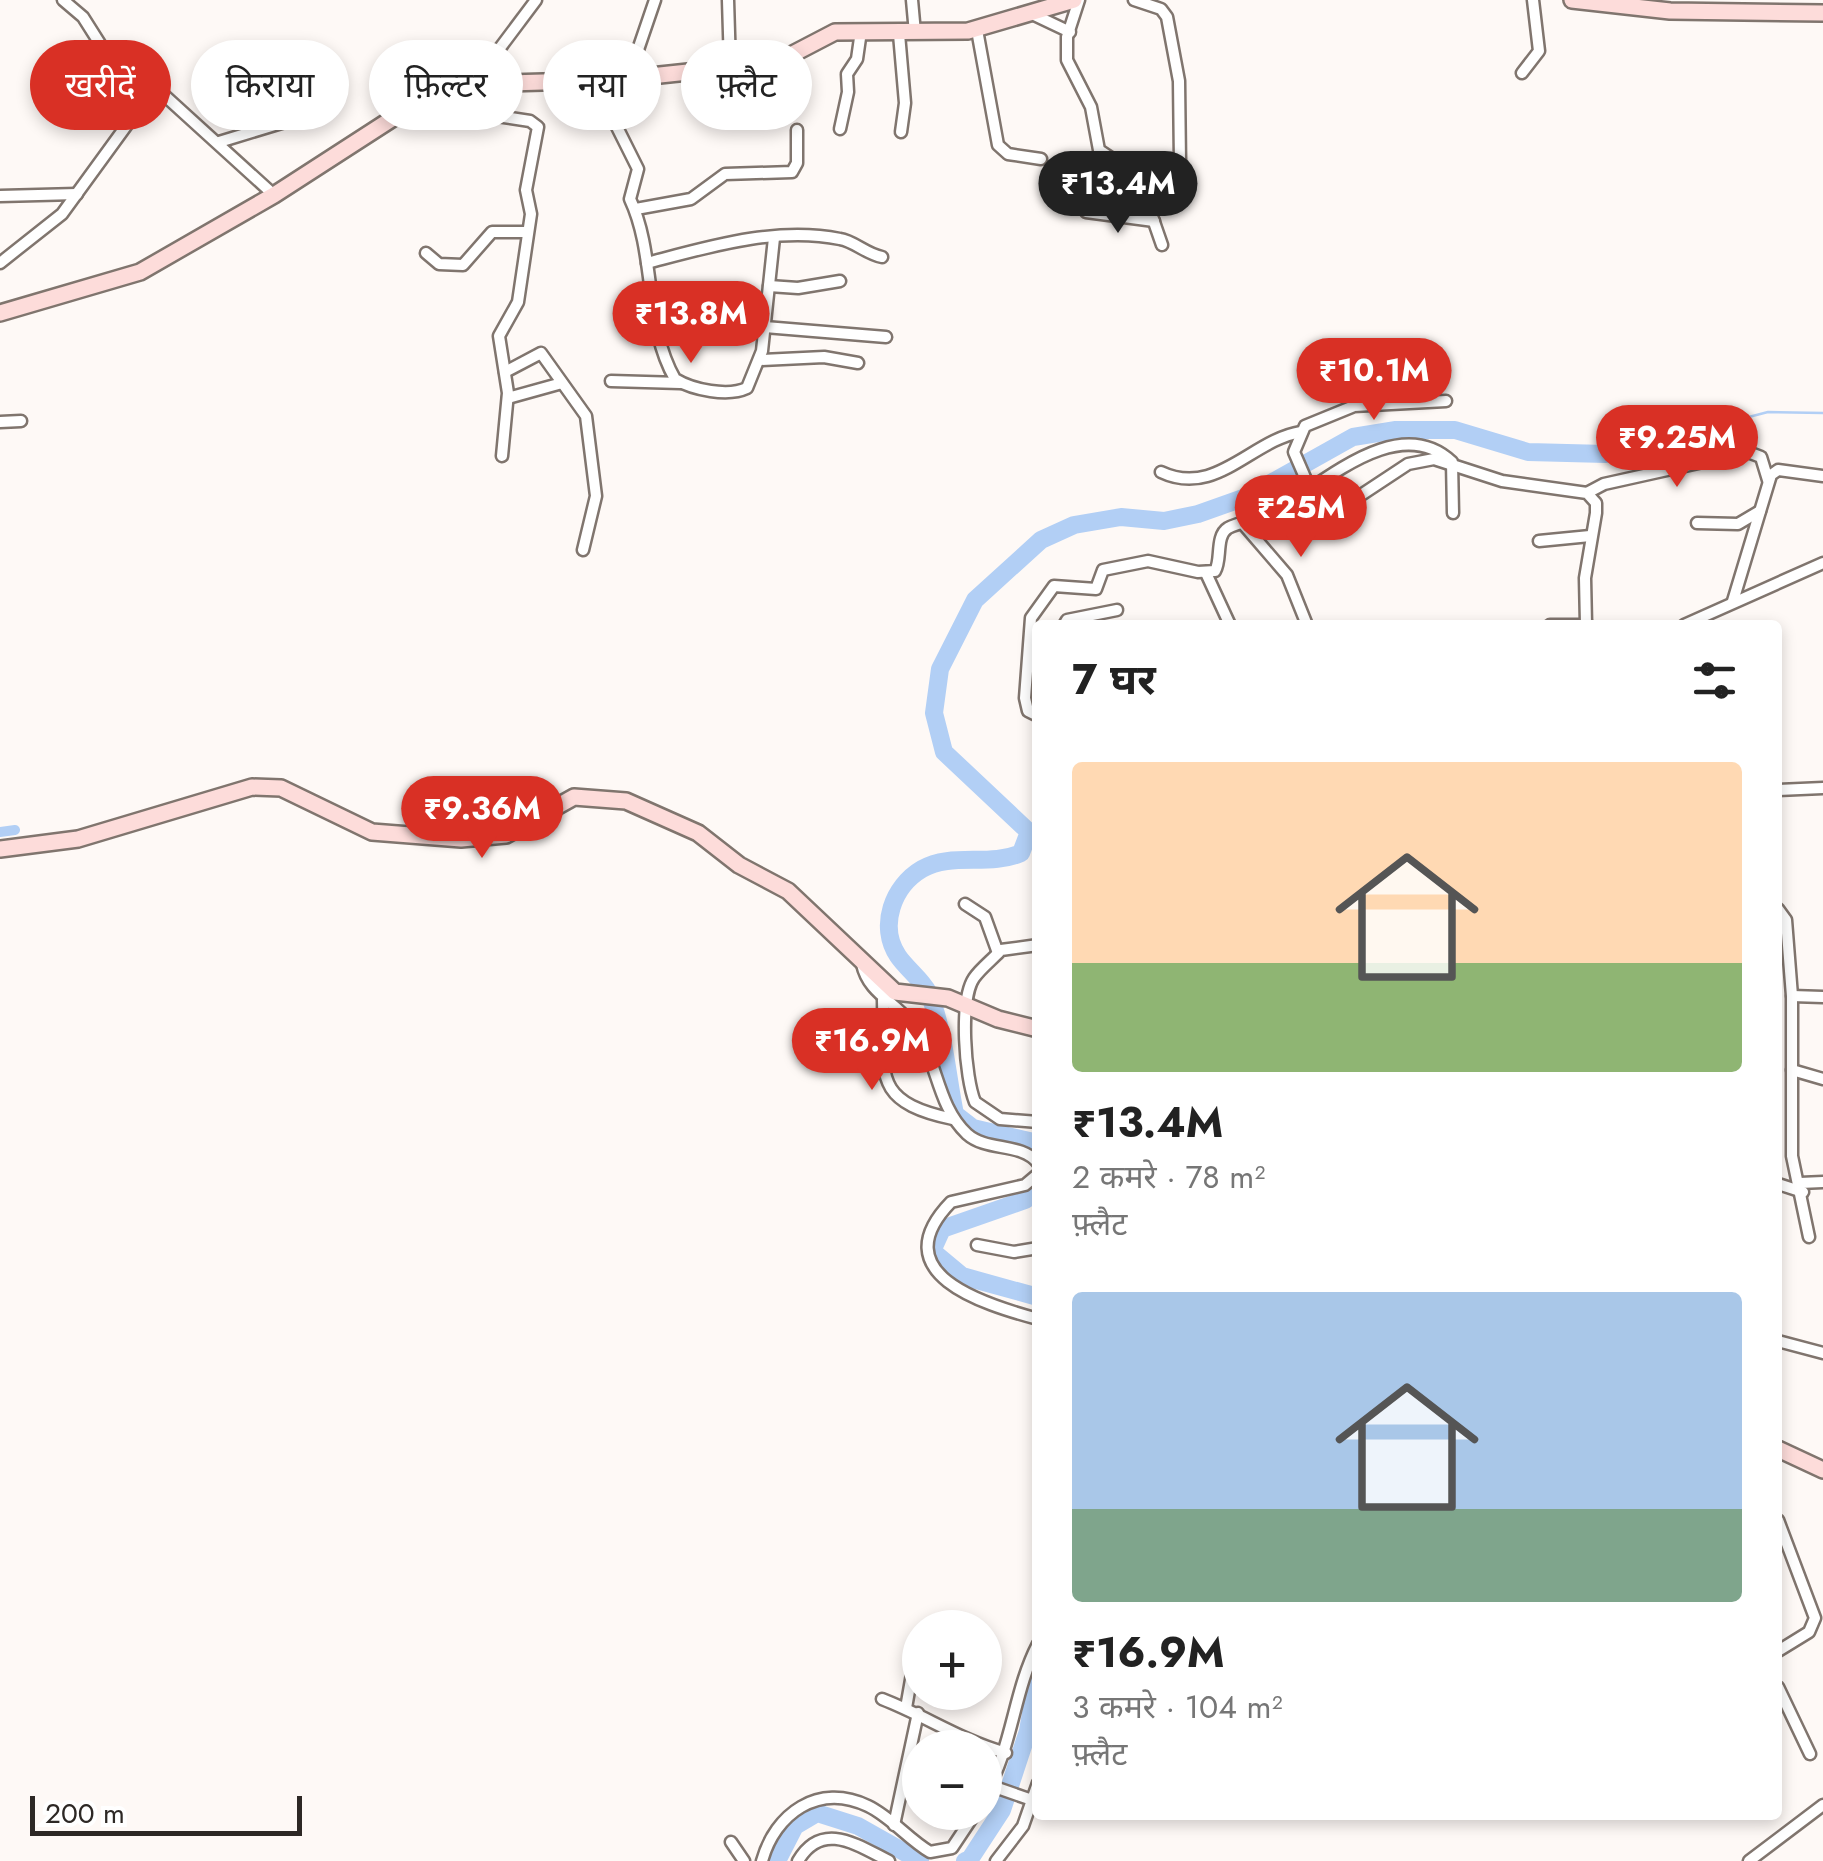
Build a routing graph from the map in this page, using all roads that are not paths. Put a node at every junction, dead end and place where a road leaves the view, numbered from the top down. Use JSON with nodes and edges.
{"nodes":[{"id":1,"x":63,"y":0,"type":"edge"},
{"id":2,"x":656,"y":0,"type":"edge"},
{"id":3,"x":728,"y":0,"type":"edge"},
{"id":4,"x":912,"y":0,"type":"edge"},
{"id":5,"x":999,"y":0,"type":"edge"},
{"id":6,"x":1077,"y":0,"type":"edge"},
{"id":7,"x":1134,"y":0,"type":"edge"},
{"id":8,"x":1533,"y":0,"type":"edge"},
{"id":9,"x":1572,"y":0,"type":"edge"},
{"id":10,"x":534,"y":1,"type":"edge"},
{"id":11,"x":1026,"y":11,"type":"junction"},
{"id":12,"x":1823,"y":13,"type":"edge"},
{"id":13,"x":1006,"y":18,"type":"junction"},
{"id":14,"x":977,"y":30,"type":"junction"},
{"id":15,"x":861,"y":31,"type":"junction"},
{"id":16,"x":1070,"y":32,"type":"junction"},
{"id":17,"x":907,"y":34,"type":"junction"},
{"id":18,"x":98,"y":40,"type":"edge"},
{"id":19,"x":508,"y":40,"type":"edge"},
{"id":20,"x":638,"y":40,"type":"edge"},
{"id":21,"x":729,"y":40,"type":"edge"},
{"id":22,"x":812,"y":41,"type":"edge"},
{"id":23,"x":1522,"y":73,"type":"dead end"},
{"id":24,"x":171,"y":101,"type":"edge"},
{"id":25,"x":523,"y":120,"type":"edge"},
{"id":26,"x":123,"y":130,"type":"edge"},
{"id":27,"x":258,"y":130,"type":"edge"},
{"id":28,"x":374,"y":130,"type":"edge"},
{"id":29,"x":618,"y":130,"type":"edge"},
{"id":30,"x":797,"y":130,"type":"dead end"},
{"id":31,"x":840,"y":130,"type":"dead end"},
{"id":32,"x":901,"y":132,"type":"dead end"},
{"id":33,"x":218,"y":142,"type":"junction"},
{"id":34,"x":1041,"y":159,"type":"dead end"},
{"id":35,"x":1180,"y":164,"type":"dead end"},
{"id":36,"x":77,"y":194,"type":"junction"},
{"id":37,"x":274,"y":195,"type":"junction"},
{"id":38,"x":0,"y":196,"type":"edge"},
{"id":39,"x":636,"y":209,"type":"junction"},
{"id":40,"x":1086,"y":212,"type":"dead end"},
{"id":41,"x":1154,"y":220,"type":"junction"},
{"id":42,"x":526,"y":232,"type":"junction"},
{"id":43,"x":774,"y":238,"type":"junction"},
{"id":44,"x":1162,"y":245,"type":"dead end"},
{"id":45,"x":426,"y":253,"type":"dead end"},
{"id":46,"x":882,"y":257,"type":"dead end"},
{"id":47,"x":648,"y":263,"type":"junction"},
{"id":48,"x":0,"y":264,"type":"edge"},
{"id":49,"x":840,"y":280,"type":"dead end"},
{"id":50,"x":769,"y":286,"type":"junction"},
{"id":51,"x":0,"y":313,"type":"edge"},
{"id":52,"x":765,"y":327,"type":"junction"},
{"id":53,"x":886,"y":337,"type":"dead end"},
{"id":54,"x":760,"y":360,"type":"junction"},
{"id":55,"x":858,"y":363,"type":"dead end"},
{"id":56,"x":505,"y":372,"type":"junction"},
{"id":57,"x":611,"y":380,"type":"dead end"},
{"id":58,"x":562,"y":383,"type":"junction"},
{"id":59,"x":682,"y":383,"type":"junction"},
{"id":60,"x":508,"y":398,"type":"junction"},
{"id":61,"x":1446,"y":400,"type":"dead end"},
{"id":62,"x":21,"y":421,"type":"dead end"},
{"id":63,"x":0,"y":422,"type":"edge"},
{"id":64,"x":1301,"y":432,"type":"junction"},
{"id":65,"x":502,"y":456,"type":"dead end"},
{"id":66,"x":1452,"y":462,"type":"junction"},
{"id":67,"x":1161,"y":472,"type":"dead end"},
{"id":68,"x":1823,"y":476,"type":"edge"},
{"id":69,"x":1768,"y":480,"type":"junction"},
{"id":70,"x":1310,"y":489,"type":"junction"},
{"id":71,"x":1587,"y":493,"type":"junction"},
{"id":72,"x":1355,"y":500,"type":"dead end"},
{"id":73,"x":1760,"y":511,"type":"junction"},
{"id":74,"x":1453,"y":513,"type":"dead end"},
{"id":75,"x":1697,"y":524,"type":"dead end"},
{"id":76,"x":1244,"y":525,"type":"junction"},
{"id":77,"x":1590,"y":536,"type":"junction"},
{"id":78,"x":1539,"y":541,"type":"dead end"},
{"id":79,"x":583,"y":550,"type":"dead end"},
{"id":80,"x":1823,"y":563,"type":"edge"},
{"id":81,"x":1206,"y":573,"type":"junction"},
{"id":82,"x":1733,"y":601,"type":"junction"},
{"id":83,"x":1117,"y":610,"type":"dead end"},
{"id":84,"x":1067,"y":620,"type":"edge"},
{"id":85,"x":1228,"y":620,"type":"edge"},
{"id":86,"x":1305,"y":620,"type":"edge"},
{"id":87,"x":1588,"y":620,"type":"edge"},
{"id":88,"x":1702,"y":620,"type":"edge"},
{"id":89,"x":1032,"y":712,"type":"edge"},
{"id":90,"x":1823,"y":788,"type":"edge"},
{"id":91,"x":1782,"y":790,"type":"edge"},
{"id":92,"x":0,"y":849,"type":"edge"},
{"id":93,"x":965,"y":904,"type":"dead end"},
{"id":94,"x":1782,"y":914,"type":"edge"},
{"id":95,"x":1032,"y":945,"type":"edge"},
{"id":96,"x":998,"y":953,"type":"junction"},
{"id":97,"x":861,"y":958,"type":"junction"},
{"id":98,"x":1792,"y":996,"type":"junction"},
{"id":99,"x":1823,"y":997,"type":"edge"},
{"id":100,"x":883,"y":1000,"type":"junction"},
{"id":101,"x":966,"y":1005,"type":"junction"},
{"id":102,"x":1032,"y":1027,"type":"edge"},
{"id":103,"x":1792,"y":1043,"type":"junction"},
{"id":104,"x":1782,"y":1044,"type":"edge"},
{"id":105,"x":1792,"y":1070,"type":"junction"},
{"id":106,"x":1823,"y":1079,"type":"edge"},
{"id":107,"x":953,"y":1119,"type":"junction"},
{"id":108,"x":1032,"y":1122,"type":"edge"},
{"id":109,"x":1032,"y":1157,"type":"edge"},
{"id":110,"x":1032,"y":1179,"type":"edge"},
{"id":111,"x":1823,"y":1182,"type":"edge"},
{"id":112,"x":1782,"y":1185,"type":"edge"},
{"id":113,"x":1802,"y":1188,"type":"junction"},
{"id":114,"x":1809,"y":1237,"type":"dead end"},
{"id":115,"x":976,"y":1245,"type":"dead end"},
{"id":116,"x":1032,"y":1249,"type":"edge"},
{"id":117,"x":1032,"y":1317,"type":"edge"},
{"id":118,"x":1782,"y":1342,"type":"edge"},
{"id":119,"x":1823,"y":1352,"type":"edge"},
{"id":120,"x":1782,"y":1451,"type":"edge"},
{"id":121,"x":1823,"y":1470,"type":"edge"},
{"id":122,"x":1782,"y":1531,"type":"edge"},
{"id":123,"x":1782,"y":1649,"type":"edge"},
{"id":124,"x":1032,"y":1657,"type":"edge"},
{"id":125,"x":1782,"y":1694,"type":"edge"},
{"id":126,"x":882,"y":1699,"type":"dead end"},
{"id":127,"x":902,"y":1706,"type":"edge"},
{"id":128,"x":912,"y":1710,"type":"joint"},
{"id":129,"x":910,"y":1730,"type":"edge"},
{"id":130,"x":1006,"y":1752,"type":"junction"},
{"id":131,"x":1810,"y":1754,"type":"dead end"},
{"id":132,"x":1002,"y":1761,"type":"edge"},
{"id":133,"x":902,"y":1788,"type":"edge"},
{"id":134,"x":1002,"y":1789,"type":"edge"},
{"id":135,"x":1032,"y":1793,"type":"edge"},
{"id":136,"x":1032,"y":1796,"type":"edge"},
{"id":137,"x":1823,"y":1805,"type":"edge"},
{"id":138,"x":894,"y":1825,"type":"junction"},
{"id":139,"x":966,"y":1830,"type":"edge"},
{"id":140,"x":731,"y":1842,"type":"dead end"},
{"id":141,"x":744,"y":1861,"type":"edge"},
{"id":142,"x":762,"y":1861,"type":"edge"},
{"id":143,"x":798,"y":1861,"type":"edge"},
{"id":144,"x":889,"y":1861,"type":"edge"},
{"id":145,"x":996,"y":1861,"type":"edge"},
{"id":146,"x":1749,"y":1861,"type":"edge"}],
"edges":[{"from":1,"to":18,"type":"street"},
{"from":2,"to":20,"type":"street"},
{"from":3,"to":21,"type":"street"},
{"from":4,"to":17,"type":"street"},
{"from":5,"to":13,"type":"street"},
{"from":6,"to":11,"type":"street"},
{"from":6,"to":16,"type":"street"},
{"from":7,"to":35,"type":"street"},
{"from":8,"to":23,"type":"street"},
{"from":9,"to":12,"type":"street"},
{"from":10,"to":19,"type":"street"},
{"from":11,"to":13,"type":"street"},
{"from":11,"to":16,"type":"street"},
{"from":13,"to":14,"type":"street"},
{"from":14,"to":17,"type":"street"},
{"from":14,"to":34,"type":"street"},
{"from":15,"to":17,"type":"street"},
{"from":15,"to":22,"type":"street"},
{"from":15,"to":31,"type":"street"},
{"from":16,"to":41,"type":"street"},
{"from":17,"to":32,"type":"street"},
{"from":24,"to":33,"type":"street"},
{"from":25,"to":42,"type":"street"},
{"from":26,"to":36,"type":"street"},
{"from":27,"to":33,"type":"street"},
{"from":28,"to":37,"type":"street"},
{"from":29,"to":39,"type":"street"},
{"from":30,"to":39,"type":"street"},
{"from":33,"to":37,"type":"street"},
{"from":36,"to":38,"type":"street"},
{"from":36,"to":48,"type":"street"},
{"from":37,"to":51,"type":"street"},
{"from":39,"to":47,"type":"street"},
{"from":40,"to":41,"type":"street"},
{"from":41,"to":44,"type":"street"},
{"from":42,"to":45,"type":"street"},
{"from":42,"to":56,"type":"street"},
{"from":43,"to":46,"type":"street"},
{"from":43,"to":47,"type":"street"},
{"from":43,"to":50,"type":"street"},
{"from":47,"to":59,"type":"street"},
{"from":49,"to":50,"type":"street"},
{"from":50,"to":52,"type":"street"},
{"from":52,"to":53,"type":"street"},
{"from":52,"to":54,"type":"street"},
{"from":54,"to":55,"type":"street"},
{"from":54,"to":59,"type":"street"},
{"from":56,"to":58,"type":"street"},
{"from":56,"to":60,"type":"street"},
{"from":57,"to":59,"type":"street"},
{"from":58,"to":60,"type":"street"},
{"from":58,"to":79,"type":"street"},
{"from":60,"to":65,"type":"street"},
{"from":61,"to":64,"type":"street"},
{"from":62,"to":63,"type":"street"},
{"from":64,"to":67,"type":"street"},
{"from":64,"to":70,"type":"street"},
{"from":66,"to":70,"type":"street"},
{"from":66,"to":71,"type":"street"},
{"from":66,"to":72,"type":"street"},
{"from":66,"to":74,"type":"street"},
{"from":68,"to":69,"type":"street"},
{"from":69,"to":71,"type":"street"},
{"from":69,"to":73,"type":"street"},
{"from":70,"to":76,"type":"street"},
{"from":71,"to":77,"type":"street"},
{"from":73,"to":75,"type":"street"},
{"from":73,"to":82,"type":"street"},
{"from":76,"to":81,"type":"street"},
{"from":76,"to":86,"type":"street"},
{"from":77,"to":78,"type":"street"},
{"from":77,"to":87,"type":"street"},
{"from":80,"to":82,"type":"street"},
{"from":81,"to":85,"type":"street"},
{"from":81,"to":89,"type":"street"},
{"from":82,"to":88,"type":"street"},
{"from":83,"to":84,"type":"street"},
{"from":90,"to":91,"type":"street"},
{"from":92,"to":97,"type":"street"},
{"from":93,"to":96,"type":"street"},
{"from":94,"to":98,"type":"street"},
{"from":95,"to":96,"type":"street"},
{"from":96,"to":101,"type":"street"},
{"from":97,"to":100,"type":"street"},
{"from":97,"to":101,"type":"street"},
{"from":98,"to":99,"type":"street"},
{"from":98,"to":103,"type":"street"},
{"from":100,"to":107,"type":"street"},
{"from":100,"to":107,"type":"street"},
{"from":101,"to":102,"type":"street"},
{"from":101,"to":108,"type":"street"},
{"from":103,"to":104,"type":"street"},
{"from":103,"to":105,"type":"street"},
{"from":105,"to":106,"type":"street"},
{"from":105,"to":113,"type":"street"},
{"from":107,"to":109,"type":"street"},
{"from":110,"to":117,"type":"street"},
{"from":111,"to":113,"type":"street"},
{"from":112,"to":113,"type":"street"},
{"from":113,"to":114,"type":"street"},
{"from":115,"to":116,"type":"street"},
{"from":118,"to":119,"type":"street"},
{"from":120,"to":121,"type":"street"},
{"from":122,"to":123,"type":"street"},
{"from":124,"to":130,"type":"street"},
{"from":125,"to":131,"type":"street"},
{"from":126,"to":127,"type":"street"},
{"from":128,"to":129,"type":"street"},
{"from":128,"to":130,"type":"street"},
{"from":130,"to":132,"type":"street"},
{"from":133,"to":138,"type":"street"},
{"from":134,"to":135,"type":"street"},
{"from":136,"to":145,"type":"street"},
{"from":137,"to":146,"type":"street"},
{"from":138,"to":139,"type":"street"},
{"from":138,"to":142,"type":"street"},
{"from":140,"to":141,"type":"street"},
{"from":143,"to":144,"type":"street"}]}
